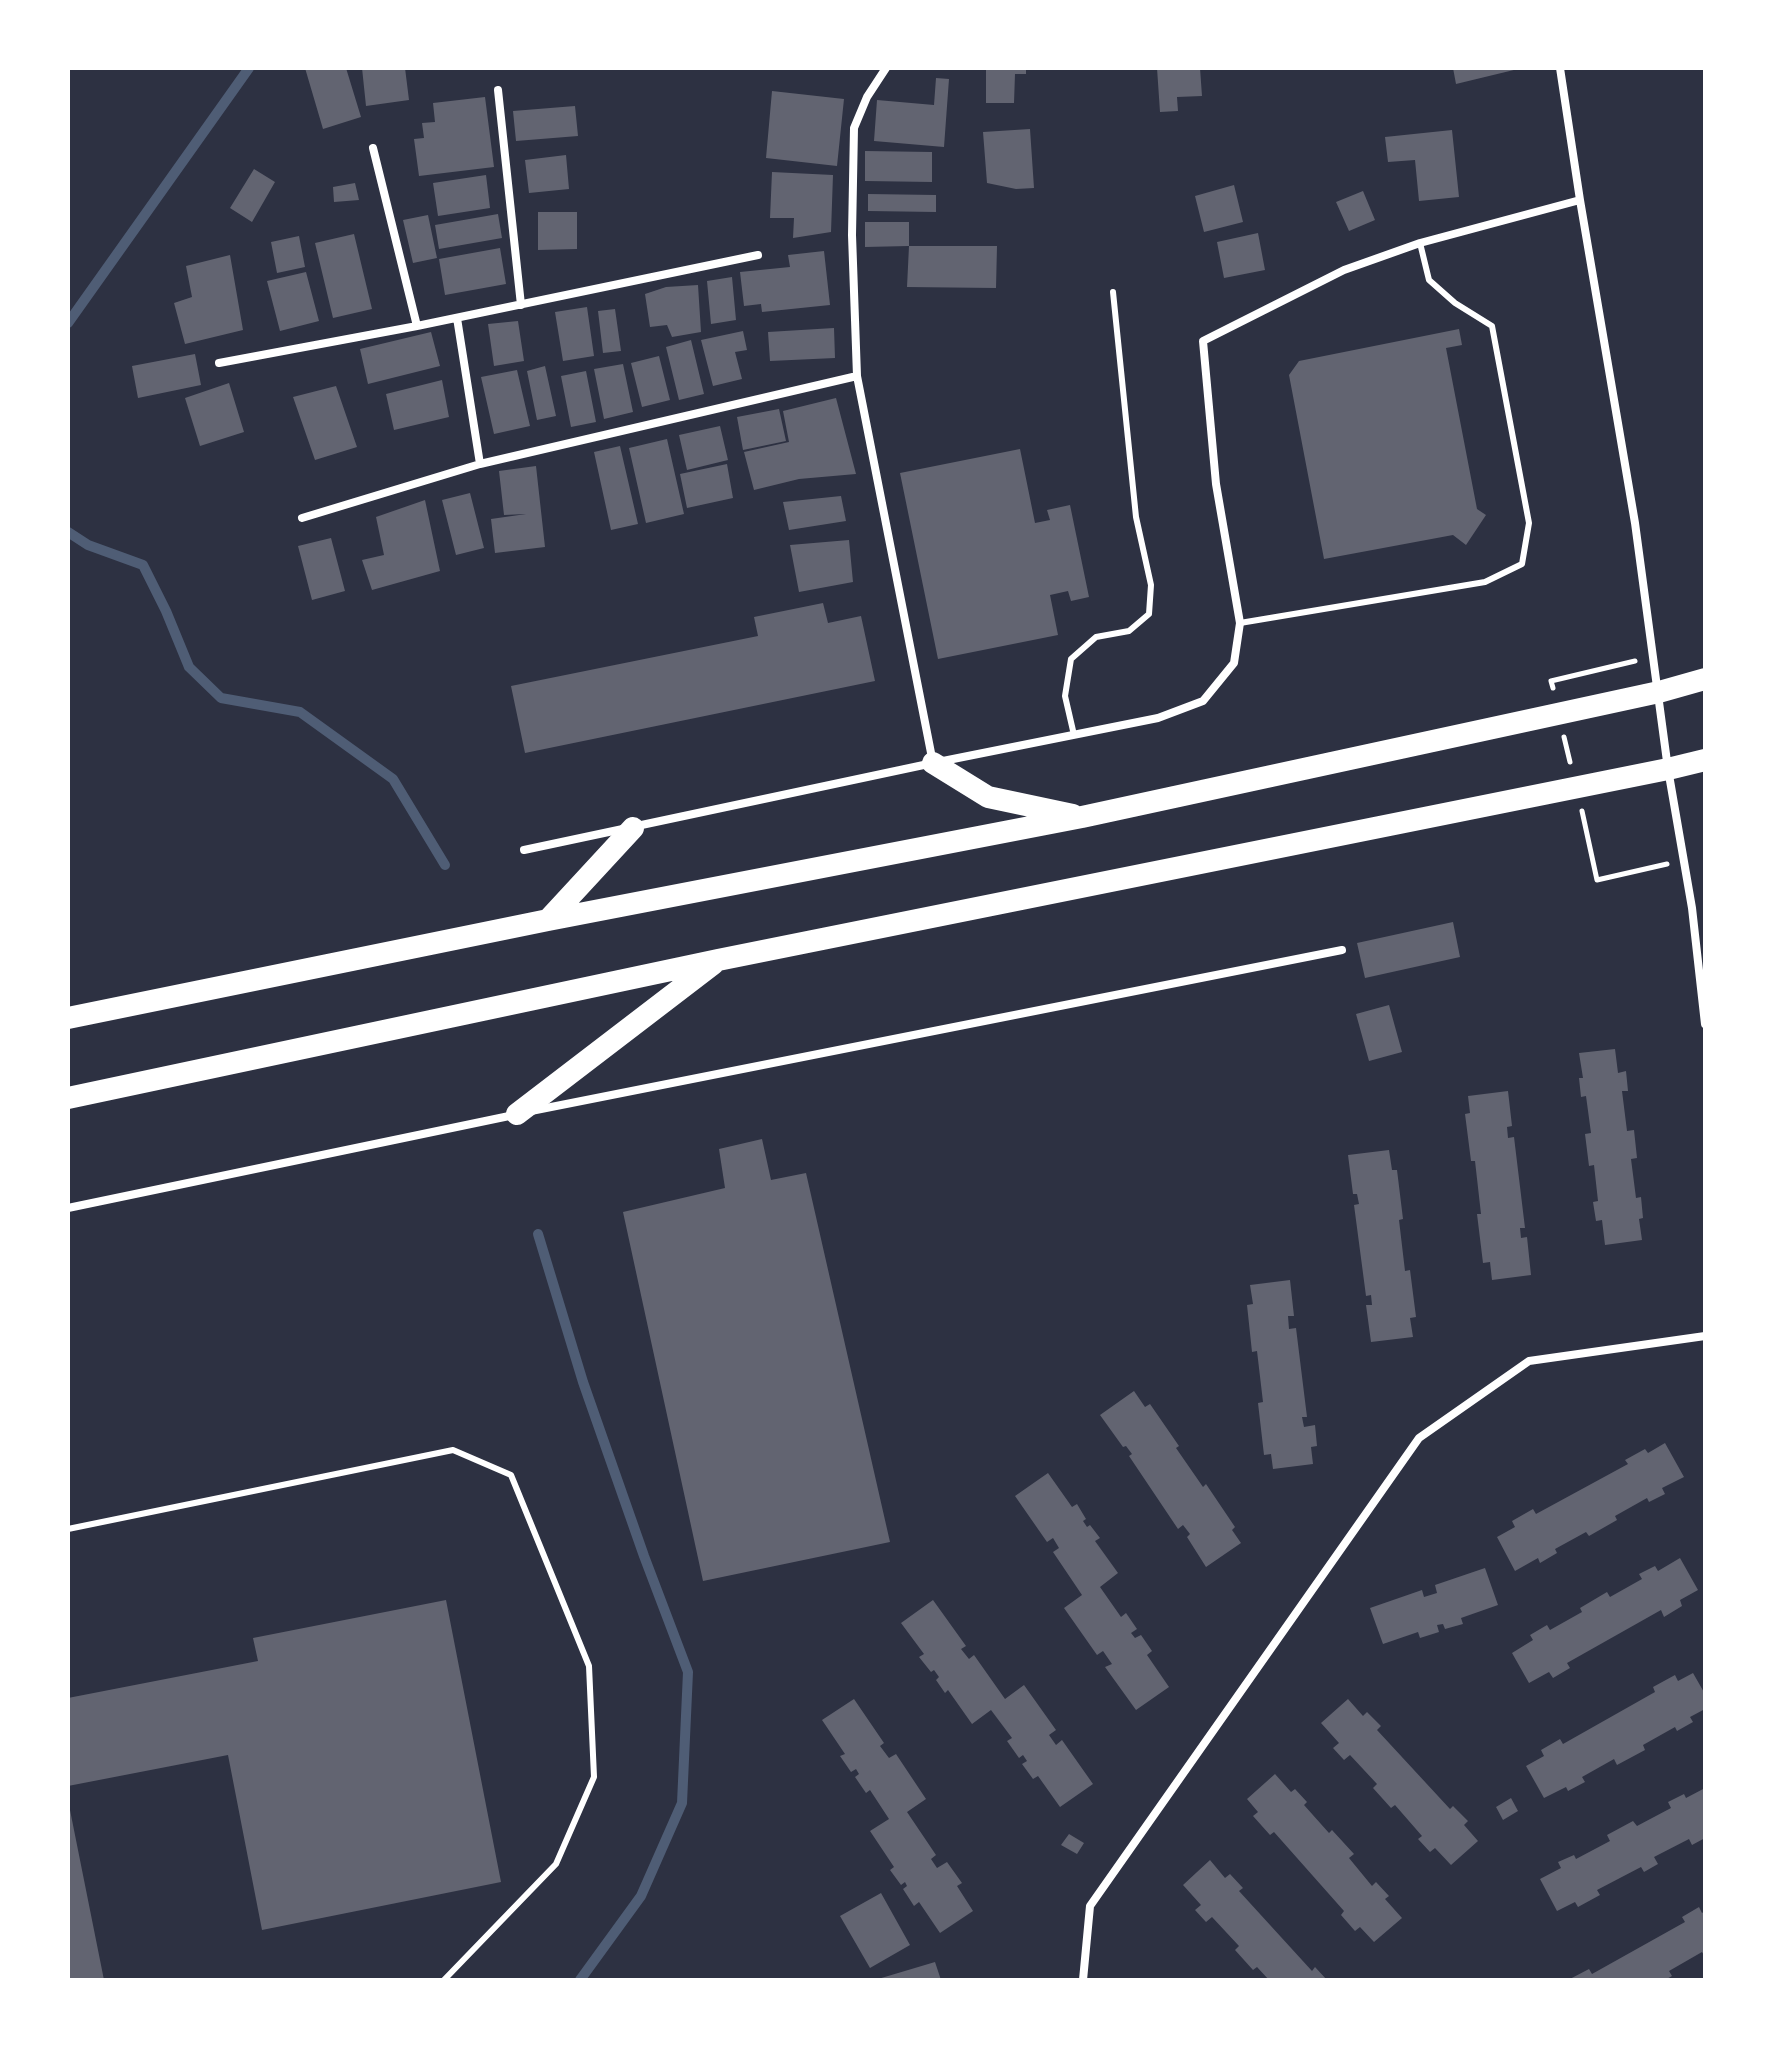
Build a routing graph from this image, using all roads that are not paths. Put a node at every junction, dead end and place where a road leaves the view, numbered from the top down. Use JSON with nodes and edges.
{"nodes":[{"id":1,"x":886,"y":68,"type":"edge"},
{"id":2,"x":1560,"y":68,"type":"edge"},
{"id":3,"x":498,"y":90,"type":"dead end"},
{"id":4,"x":373,"y":148,"type":"dead end"},
{"id":5,"x":1580,"y":200,"type":"junction"},
{"id":6,"x":1420,"y":243,"type":"junction"},
{"id":7,"x":758,"y":255,"type":"dead end"},
{"id":8,"x":1113,"y":292,"type":"dead end"},
{"id":9,"x":521,"y":305,"type":"junction"},
{"id":10,"x":457,"y":318,"type":"junction"},
{"id":11,"x":417,"y":326,"type":"junction"},
{"id":12,"x":219,"y":363,"type":"dead end"},
{"id":13,"x":857,"y":376,"type":"junction"},
{"id":14,"x":480,"y":464,"type":"junction"},
{"id":15,"x":302,"y":518,"type":"dead end"},
{"id":16,"x":1240,"y":623,"type":"junction"},
{"id":17,"x":1705,"y":679,"type":"edge"},
{"id":18,"x":1659,"y":692,"type":"junction"},
{"id":19,"x":1074,"y":735,"type":"junction"},
{"id":20,"x":1705,"y":760,"type":"edge"},
{"id":21,"x":933,"y":763,"type":"junction"},
{"id":22,"x":1668,"y":769,"type":"junction"},
{"id":23,"x":1082,"y":817,"type":"junction"},
{"id":24,"x":633,"y":828,"type":"junction"},
{"id":25,"x":524,"y":850,"type":"dead end"},
{"id":26,"x":548,"y":920,"type":"junction"},
{"id":27,"x":1342,"y":950,"type":"dead end"},
{"id":28,"x":718,"y":960,"type":"junction"},
{"id":29,"x":68,"y":1018,"type":"edge"},
{"id":30,"x":1705,"y":1024,"type":"edge"},
{"id":31,"x":68,"y":1098,"type":"edge"},
{"id":32,"x":517,"y":1114,"type":"junction"},
{"id":33,"x":68,"y":1208,"type":"edge"},
{"id":34,"x":1705,"y":1336,"type":"edge"},
{"id":35,"x":68,"y":1529,"type":"edge"},
{"id":36,"x":444,"y":1980,"type":"edge"},
{"id":37,"x":1083,"y":1980,"type":"edge"}],
"edges":[{"from":1,"to":13,"type":"street"},
{"from":2,"to":5,"type":"street"},
{"from":3,"to":9,"type":"street"},
{"from":4,"to":11,"type":"street"},
{"from":5,"to":6,"type":"street"},
{"from":5,"to":18,"type":"street"},
{"from":6,"to":16,"type":"street"},
{"from":6,"to":16,"type":"lane"},
{"from":7,"to":9,"type":"street"},
{"from":8,"to":19,"type":"lane"},
{"from":9,"to":10,"type":"street"},
{"from":10,"to":11,"type":"street"},
{"from":10,"to":14,"type":"street"},
{"from":11,"to":12,"type":"street"},
{"from":13,"to":14,"type":"street"},
{"from":13,"to":21,"type":"street"},
{"from":14,"to":15,"type":"street"},
{"from":16,"to":19,"type":"street"},
{"from":17,"to":18,"type":"highway"},
{"from":18,"to":22,"type":"street"},
{"from":18,"to":23,"type":"highway"},
{"from":19,"to":21,"type":"street"},
{"from":20,"to":22,"type":"highway"},
{"from":21,"to":23,"type":"highway"},
{"from":21,"to":24,"type":"street"},
{"from":22,"to":28,"type":"highway"},
{"from":22,"to":30,"type":"street"},
{"from":23,"to":26,"type":"highway"},
{"from":24,"to":25,"type":"street"},
{"from":24,"to":26,"type":"highway"},
{"from":26,"to":29,"type":"highway"},
{"from":27,"to":32,"type":"street"},
{"from":28,"to":31,"type":"highway"},
{"from":28,"to":32,"type":"highway"},
{"from":32,"to":33,"type":"street"},
{"from":34,"to":37,"type":"street"},
{"from":35,"to":36,"type":"lane"}]}
